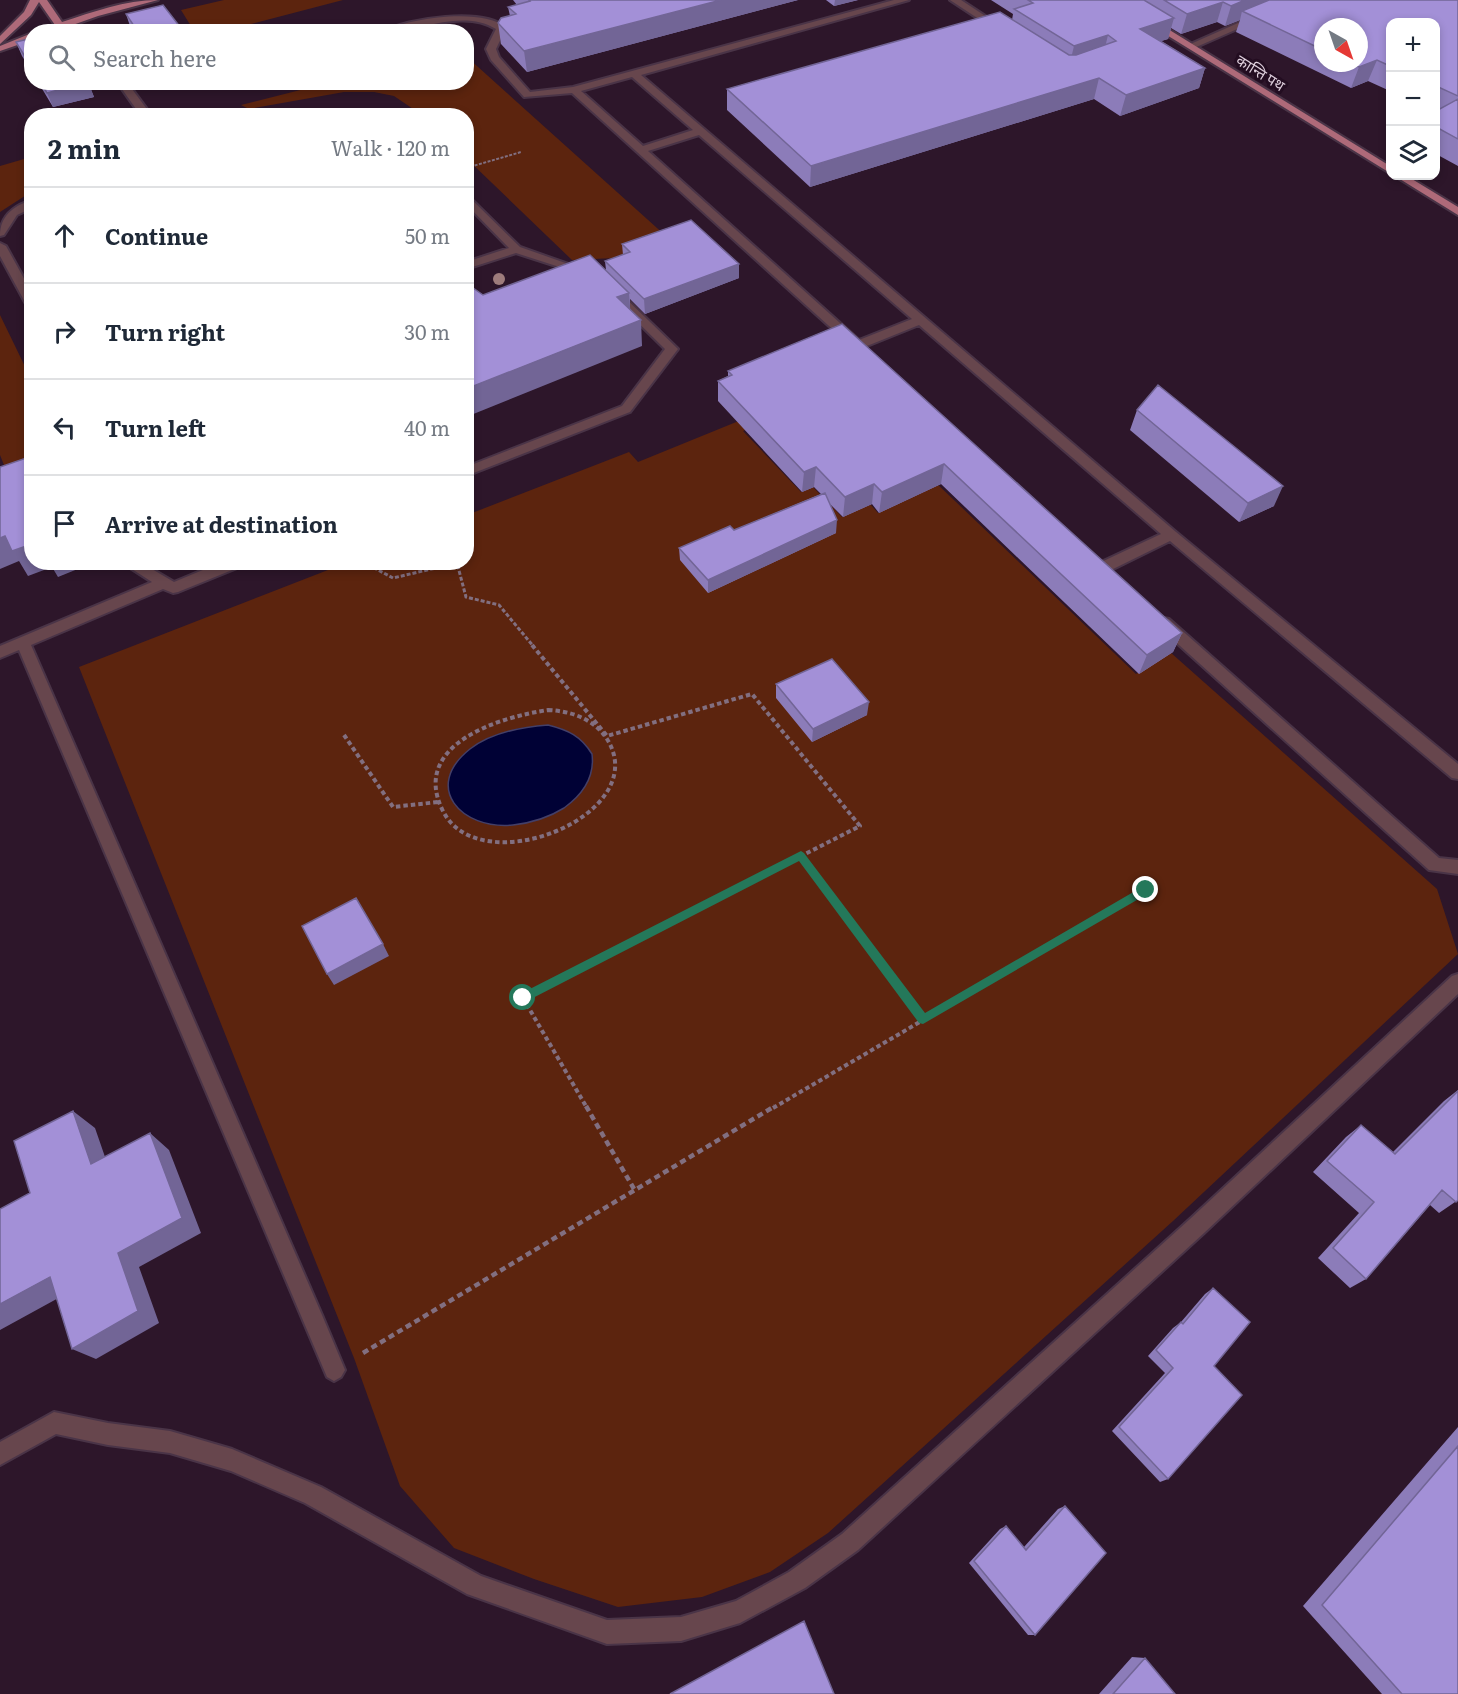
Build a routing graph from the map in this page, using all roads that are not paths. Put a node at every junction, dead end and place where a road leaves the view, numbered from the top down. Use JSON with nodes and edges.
{"nodes":[{"id":1,"x":34,"y":0,"type":"edge"},
{"id":2,"x":42,"y":0,"type":"edge"},
{"id":3,"x":153,"y":0,"type":"edge"},
{"id":4,"x":904,"y":0,"type":"edge"},
{"id":5,"x":956,"y":0,"type":"edge"},
{"id":6,"x":1115,"y":0,"type":"edge"},
{"id":7,"x":1298,"y":0,"type":"edge"},
{"id":8,"x":93,"y":10,"type":"junction"},
{"id":9,"x":59,"y":24,"type":"joint"},
{"id":10,"x":94,"y":24,"type":"edge"},
{"id":11,"x":430,"y":24,"type":"edge"},
{"id":12,"x":1012,"y":36,"type":"edge"},
{"id":13,"x":24,"y":40,"type":"edge"},
{"id":14,"x":0,"y":41,"type":"edge"},
{"id":15,"x":1191,"y":46,"type":"junction"},
{"id":16,"x":0,"y":50,"type":"edge"},
{"id":17,"x":633,"y":73,"type":"junction"},
{"id":18,"x":127,"y":90,"type":"edge"},
{"id":19,"x":574,"y":90,"type":"junction"},
{"id":20,"x":141,"y":108,"type":"edge"},
{"id":21,"x":700,"y":131,"type":"junction"},
{"id":22,"x":642,"y":150,"type":"junction"},
{"id":23,"x":1386,"y":168,"type":"edge"},
{"id":24,"x":1406,"y":180,"type":"edge"},
{"id":25,"x":474,"y":205,"type":"edge"},
{"id":26,"x":24,"y":207,"type":"edge"},
{"id":27,"x":1458,"y":212,"type":"edge"},
{"id":28,"x":0,"y":233,"type":"edge"},
{"id":29,"x":0,"y":246,"type":"edge"},
{"id":30,"x":516,"y":249,"type":"junction"},
{"id":31,"x":474,"y":263,"type":"edge"},
{"id":32,"x":24,"y":290,"type":"edge"},
{"id":33,"x":921,"y":320,"type":"junction"},
{"id":34,"x":474,"y":469,"type":"edge"},
{"id":35,"x":1171,"y":535,"type":"junction"},
{"id":36,"x":1102,"y":568,"type":"edge"},
{"id":37,"x":142,"y":570,"type":"edge"},
{"id":38,"x":217,"y":570,"type":"edge"},
{"id":39,"x":164,"y":583,"type":"junction"},
{"id":40,"x":1155,"y":615,"type":"edge"},
{"id":41,"x":23,"y":642,"type":"junction"},
{"id":42,"x":0,"y":651,"type":"edge"},
{"id":43,"x":1458,"y":773,"type":"edge"},
{"id":44,"x":1458,"y":867,"type":"edge"},
{"id":45,"x":1458,"y":982,"type":"edge"},
{"id":46,"x":334,"y":1370,"type":"road end"},
{"id":47,"x":0,"y":1454,"type":"edge"}],
"edges":[{"from":1,"to":14,"type":"main road"},
{"from":2,"to":9,"type":"main road"},
{"from":3,"to":8,"type":"main road"},
{"from":4,"to":17,"type":"lane"},
{"from":5,"to":12,"type":"lane"},
{"from":6,"to":15,"type":"main road","name":"कान्ति पथ"},
{"from":7,"to":15,"type":"lane"},
{"from":8,"to":9,"type":"main road"},
{"from":8,"to":10,"type":"lane"},
{"from":11,"to":19,"type":"lane"},
{"from":13,"to":16,"type":"main road"},
{"from":15,"to":23,"type":"main road","name":"कान्ति पथ"},
{"from":17,"to":19,"type":"lane"},
{"from":17,"to":21,"type":"lane"},
{"from":18,"to":20,"type":"lane"},
{"from":19,"to":22,"type":"lane"},
{"from":21,"to":22,"type":"lane"},
{"from":21,"to":33,"type":"lane"},
{"from":22,"to":33,"type":"lane"},
{"from":24,"to":27,"type":"main road"},
{"from":25,"to":30,"type":"lane"},
{"from":26,"to":28,"type":"lane"},
{"from":29,"to":32,"type":"lane"},
{"from":30,"to":31,"type":"lane"},
{"from":30,"to":34,"type":"lane"},
{"from":33,"to":35,"type":"lane"},
{"from":35,"to":36,"type":"lane"},
{"from":35,"to":43,"type":"lane"},
{"from":37,"to":39,"type":"lane"},
{"from":38,"to":39,"type":"lane"},
{"from":39,"to":41,"type":"lane"},
{"from":40,"to":44,"type":"lane"},
{"from":41,"to":42,"type":"lane"},
{"from":41,"to":46,"type":"lane"},
{"from":45,"to":47,"type":"lane"}]}
